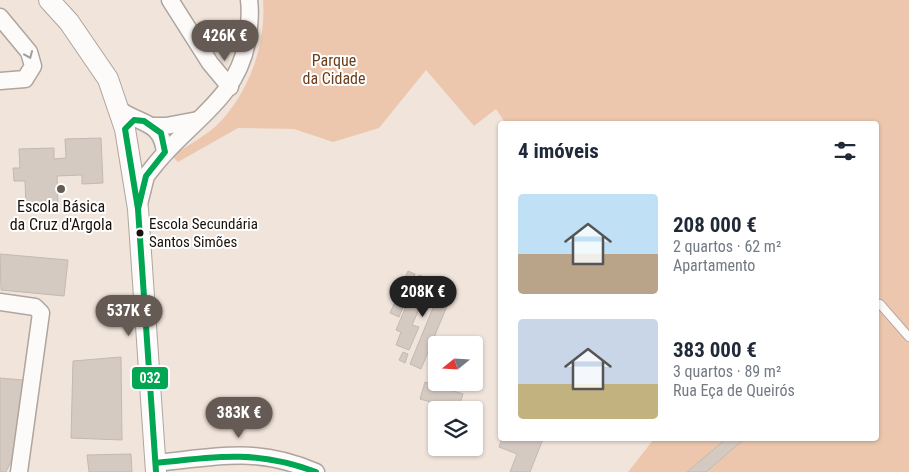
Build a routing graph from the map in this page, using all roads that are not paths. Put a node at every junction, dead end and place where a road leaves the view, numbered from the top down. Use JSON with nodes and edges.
{"nodes":[{"id":1,"x":49,"y":0,"type":"edge"},
{"id":2,"x":170,"y":0,"type":"edge"},
{"id":3,"x":249,"y":0,"type":"edge"},
{"id":4,"x":0,"y":17,"type":"edge"},
{"id":5,"x":0,"y":81,"type":"edge"},
{"id":6,"x":230,"y":87,"type":"junction"},
{"id":7,"x":126,"y":120,"type":"junction"},
{"id":8,"x":198,"y":120,"type":"junction"},
{"id":9,"x":152,"y":126,"type":"junction"},
{"id":10,"x":165,"y":152,"type":"junction"},
{"id":11,"x":130,"y":159,"type":"junction"},
{"id":12,"x":154,"y":166,"type":"junction"},
{"id":13,"x":138,"y":209,"type":"junction"},
{"id":14,"x":0,"y":302,"type":"edge"},
{"id":15,"x":880,"y":304,"type":"dead end"},
{"id":16,"x":909,"y":337,"type":"edge"},
{"id":17,"x":156,"y":468,"type":"edge"},
{"id":18,"x":20,"y":472,"type":"edge"},
{"id":19,"x":316,"y":472,"type":"edge"}],
"edges":[{"from":1,"to":7,"type":"street"},
{"from":2,"to":6,"type":"street"},
{"from":3,"to":6,"type":"street"},
{"from":4,"to":5,"type":"street","one_way":true},
{"from":6,"to":8,"type":"street"},
{"from":7,"to":9,"type":"street"},
{"from":7,"to":11,"type":"street"},
{"from":8,"to":9,"type":"street"},
{"from":8,"to":10,"type":"street"},
{"from":9,"to":10,"type":"street"},
{"from":10,"to":12,"type":"street"},
{"from":11,"to":12,"type":"street"},
{"from":11,"to":13,"type":"street"},
{"from":12,"to":13,"type":"street"},
{"from":13,"to":17,"type":"street"},
{"from":14,"to":18,"type":"street"},
{"from":15,"to":16,"type":"lane"},
{"from":17,"to":19,"type":"street"}]}
